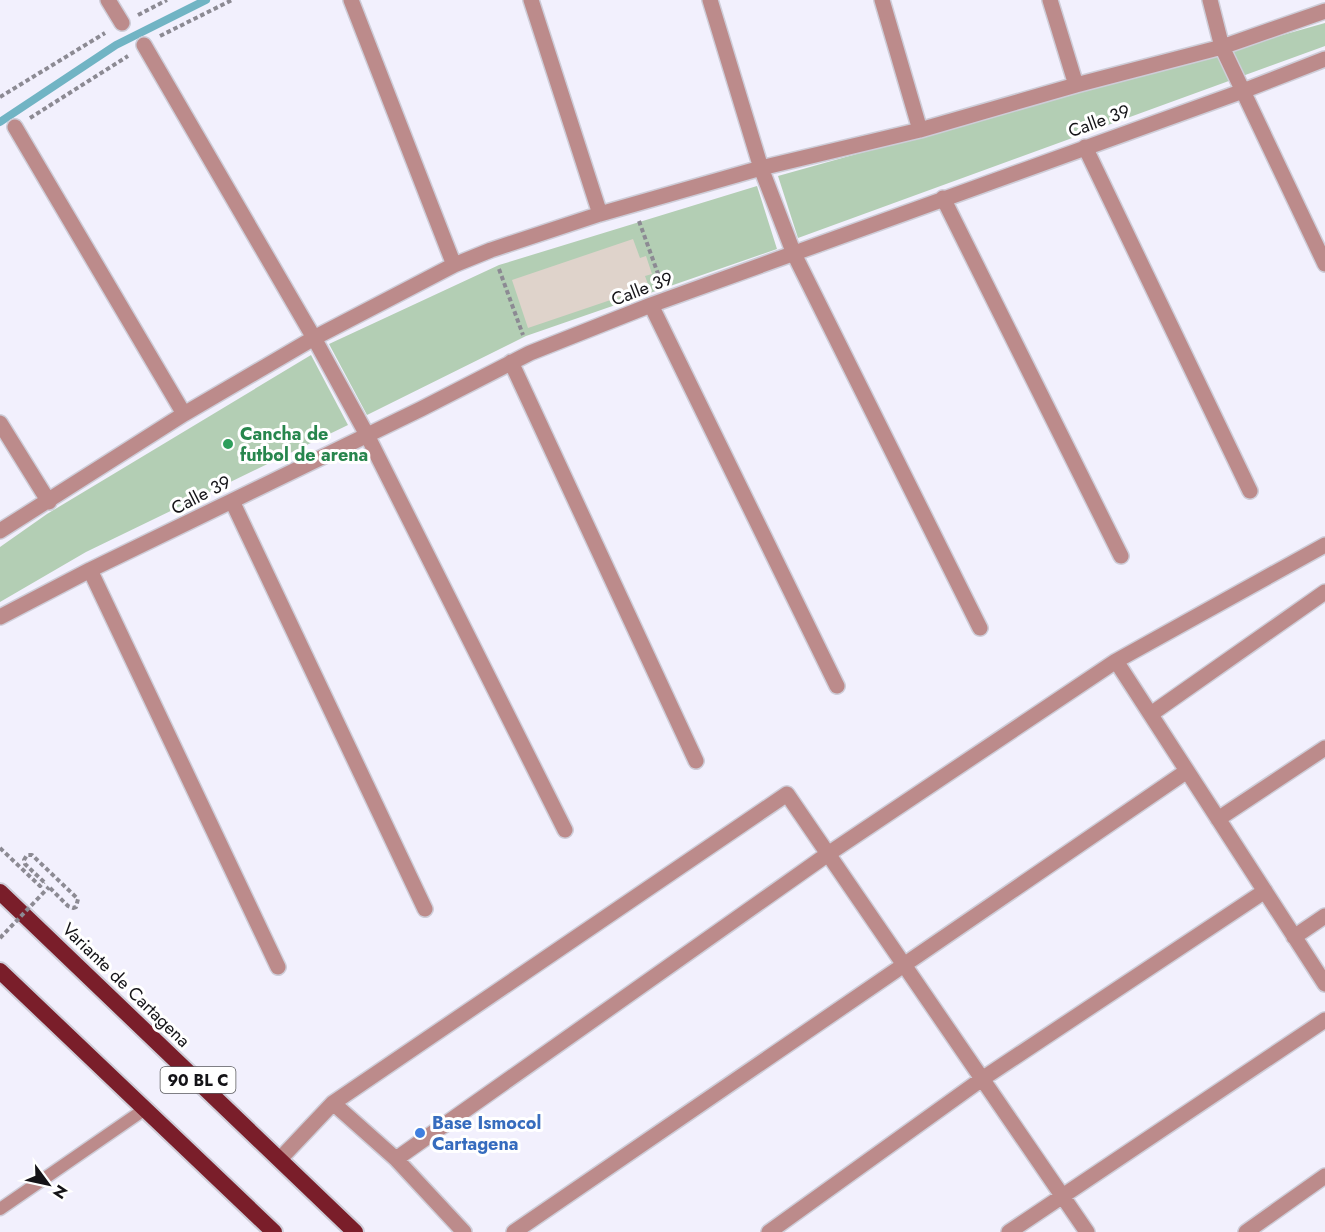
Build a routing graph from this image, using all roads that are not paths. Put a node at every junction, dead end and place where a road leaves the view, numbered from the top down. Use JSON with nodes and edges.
{"nodes":[{"id":1,"x":108,"y":0,"type":"edge"},
{"id":2,"x":351,"y":0,"type":"edge"},
{"id":3,"x":531,"y":0,"type":"edge"},
{"id":4,"x":710,"y":0,"type":"edge"},
{"id":5,"x":882,"y":0,"type":"edge"},
{"id":6,"x":1050,"y":0,"type":"edge"},
{"id":7,"x":1210,"y":0,"type":"edge"},
{"id":8,"x":1325,"y":11,"type":"edge"},
{"id":9,"x":122,"y":23,"type":"road end"},
{"id":10,"x":144,"y":45,"type":"road end"},
{"id":11,"x":1222,"y":47,"type":"junction"},
{"id":12,"x":1325,"y":59,"type":"edge"},
{"id":13,"x":1076,"y":85,"type":"junction"},
{"id":14,"x":1243,"y":91,"type":"junction"},
{"id":15,"x":15,"y":127,"type":"road end"},
{"id":16,"x":920,"y":130,"type":"junction"},
{"id":17,"x":1085,"y":147,"type":"junction"},
{"id":18,"x":761,"y":168,"type":"junction"},
{"id":19,"x":943,"y":198,"type":"junction"},
{"id":20,"x":600,"y":214,"type":"junction"},
{"id":21,"x":794,"y":254,"type":"junction"},
{"id":22,"x":1325,"y":264,"type":"edge"},
{"id":23,"x":454,"y":265,"type":"junction"},
{"id":24,"x":651,"y":305,"type":"junction"},
{"id":25,"x":314,"y":338,"type":"junction"},
{"id":26,"x":511,"y":362,"type":"junction"},
{"id":27,"x":184,"y":414,"type":"junction"},
{"id":28,"x":0,"y":423,"type":"edge"},
{"id":29,"x":367,"y":435,"type":"junction"},
{"id":30,"x":1250,"y":491,"type":"dead end"},
{"id":31,"x":232,"y":501,"type":"junction"},
{"id":32,"x":49,"y":502,"type":"junction"},
{"id":33,"x":0,"y":531,"type":"edge"},
{"id":34,"x":1325,"y":544,"type":"edge"},
{"id":35,"x":1121,"y":556,"type":"dead end"},
{"id":36,"x":90,"y":570,"type":"junction"},
{"id":37,"x":1325,"y":592,"type":"edge"},
{"id":38,"x":0,"y":617,"type":"edge"},
{"id":39,"x":980,"y":628,"type":"dead end"},
{"id":40,"x":1116,"y":661,"type":"junction"},
{"id":41,"x":837,"y":687,"type":"dead end"},
{"id":42,"x":1150,"y":714,"type":"junction"},
{"id":43,"x":1325,"y":748,"type":"edge"},
{"id":44,"x":696,"y":761,"type":"dead end"},
{"id":45,"x":1187,"y":771,"type":"junction"},
{"id":46,"x":1218,"y":819,"type":"junction"},
{"id":47,"x":565,"y":830,"type":"dead end"},
{"id":48,"x":828,"y":854,"type":"junction"},
{"id":49,"x":1265,"y":891,"type":"junction"},
{"id":50,"x":0,"y":892,"type":"edge"},
{"id":51,"x":424,"y":909,"type":"dead end"},
{"id":52,"x":1325,"y":916,"type":"edge"},
{"id":53,"x":1294,"y":937,"type":"junction"},
{"id":54,"x":904,"y":965,"type":"junction"},
{"id":55,"x":278,"y":967,"type":"dead end"},
{"id":56,"x":0,"y":971,"type":"edge"},
{"id":57,"x":1325,"y":984,"type":"edge"},
{"id":58,"x":1325,"y":1020,"type":"edge"},
{"id":59,"x":982,"y":1079,"type":"junction"},
{"id":60,"x":333,"y":1103,"type":"junction"},
{"id":61,"x":145,"y":1108,"type":"junction"},
{"id":62,"x":280,"y":1159,"type":"junction"},
{"id":63,"x":396,"y":1160,"type":"junction"},
{"id":64,"x":1325,"y":1176,"type":"edge"},
{"id":65,"x":1062,"y":1196,"type":"junction"},
{"id":66,"x":0,"y":1209,"type":"edge"},
{"id":67,"x":274,"y":1232,"type":"edge"},
{"id":68,"x":355,"y":1232,"type":"edge"},
{"id":69,"x":464,"y":1232,"type":"edge"},
{"id":70,"x":513,"y":1232,"type":"edge"},
{"id":71,"x":769,"y":1232,"type":"edge"},
{"id":72,"x":1009,"y":1232,"type":"edge"},
{"id":73,"x":1087,"y":1232,"type":"edge"},
{"id":74,"x":1246,"y":1232,"type":"edge"}],
"edges":[{"from":1,"to":9,"type":"street"},
{"from":2,"to":23,"type":"street"},
{"from":3,"to":20,"type":"street"},
{"from":4,"to":18,"type":"street"},
{"from":5,"to":16,"type":"street"},
{"from":6,"to":13,"type":"street"},
{"from":7,"to":11,"type":"street"},
{"from":8,"to":11,"type":"street","name":"Calle 39"},
{"from":10,"to":25,"type":"street"},
{"from":11,"to":13,"type":"street","name":"Calle 39"},
{"from":11,"to":14,"type":"street"},
{"from":12,"to":14,"type":"street","name":"Calle 39"},
{"from":13,"to":16,"type":"street","name":"Calle 39"},
{"from":14,"to":17,"type":"street","name":"Calle 39"},
{"from":14,"to":22,"type":"street"},
{"from":15,"to":27,"type":"street"},
{"from":16,"to":18,"type":"street","name":"Calle 39"},
{"from":17,"to":19,"type":"street","name":"Calle 39"},
{"from":17,"to":30,"type":"street"},
{"from":18,"to":20,"type":"street","name":"Calle 39"},
{"from":18,"to":21,"type":"street"},
{"from":19,"to":21,"type":"street","name":"Calle 39"},
{"from":19,"to":35,"type":"street"},
{"from":20,"to":23,"type":"street","name":"Calle 39"},
{"from":21,"to":24,"type":"street","name":"Calle 39"},
{"from":21,"to":39,"type":"street"},
{"from":23,"to":25,"type":"street","name":"Calle 39"},
{"from":24,"to":26,"type":"street","name":"Calle 39"},
{"from":24,"to":41,"type":"street"},
{"from":25,"to":27,"type":"street","name":"Calle 39"},
{"from":25,"to":29,"type":"street"},
{"from":26,"to":29,"type":"street","name":"Calle 39"},
{"from":26,"to":44,"type":"street"},
{"from":27,"to":32,"type":"street","name":"Calle 39"},
{"from":28,"to":32,"type":"street"},
{"from":29,"to":31,"type":"street","name":"Calle 39"},
{"from":29,"to":47,"type":"street"},
{"from":31,"to":36,"type":"street","name":"Calle 39"},
{"from":31,"to":51,"type":"street"},
{"from":32,"to":33,"type":"street","name":"Calle 39"},
{"from":34,"to":40,"type":"street"},
{"from":36,"to":38,"type":"street","name":"Calle 39"},
{"from":36,"to":55,"type":"street"},
{"from":37,"to":42,"type":"street"},
{"from":40,"to":42,"type":"street"},
{"from":40,"to":48,"type":"street"},
{"from":42,"to":45,"type":"street"},
{"from":43,"to":46,"type":"street"},
{"from":45,"to":46,"type":"street"},
{"from":45,"to":54,"type":"street"},
{"from":46,"to":49,"type":"street"},
{"from":48,"to":54,"type":"street"},
{"from":48,"to":60,"type":"street"},
{"from":48,"to":63,"type":"street"},
{"from":49,"to":53,"type":"street"},
{"from":49,"to":59,"type":"street"},
{"from":50,"to":62,"type":"highway","name":"Variante de Cartagena","number":"90 BL C"},
{"from":52,"to":53,"type":"street"},
{"from":53,"to":57,"type":"street"},
{"from":54,"to":59,"type":"street"},
{"from":54,"to":70,"type":"street"},
{"from":56,"to":61,"type":"highway","number":"90 BL C"},
{"from":58,"to":65,"type":"street"},
{"from":59,"to":65,"type":"street"},
{"from":59,"to":71,"type":"street"},
{"from":60,"to":62,"type":"street"},
{"from":60,"to":63,"type":"street"},
{"from":61,"to":66,"type":"lane"},
{"from":61,"to":67,"type":"highway","number":"90 BL C"},
{"from":62,"to":68,"type":"highway","name":"Variante de Cartagena","number":"90 BL C"},
{"from":63,"to":69,"type":"street"},
{"from":64,"to":74,"type":"street"},
{"from":65,"to":72,"type":"street"},
{"from":65,"to":73,"type":"street"}]}
